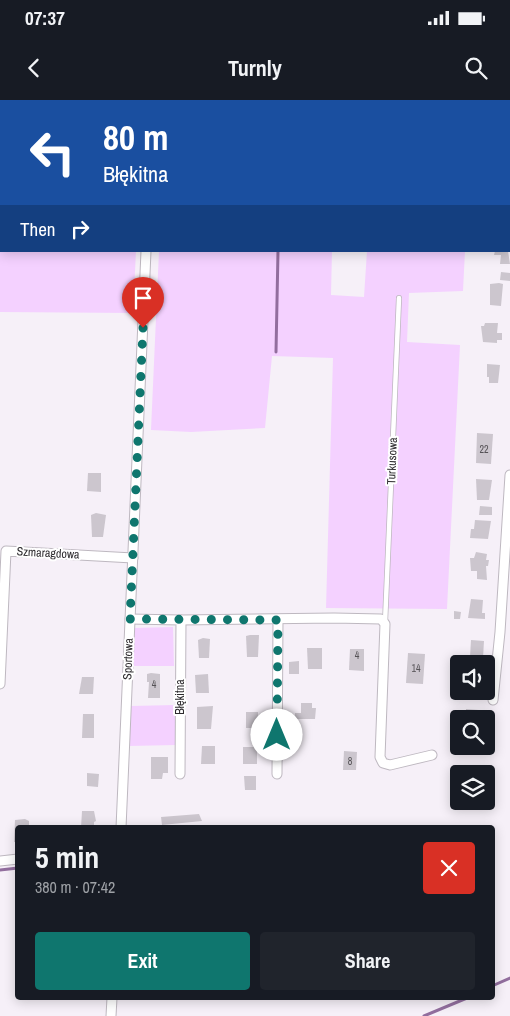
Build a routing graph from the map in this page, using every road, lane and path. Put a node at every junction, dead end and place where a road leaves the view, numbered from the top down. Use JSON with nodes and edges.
{"nodes":[{"id":1,"x":146,"y":252,"type":"edge"},
{"id":2,"x":399,"y":298,"type":"dead end"},
{"id":3,"x":510,"y":475,"type":"edge"},
{"id":4,"x":508,"y":533,"type":"edge"},
{"id":5,"x":133,"y":558,"type":"junction"},
{"id":6,"x":130,"y":619,"type":"junction"},
{"id":7,"x":181,"y":620,"type":"junction"},
{"id":8,"x":278,"y":620,"type":"junction"},
{"id":9,"x":385,"y":624,"type":"junction"},
{"id":10,"x":500,"y":632,"type":"junction"},
{"id":11,"x":510,"y":632,"type":"edge"},
{"id":12,"x":495,"y":681,"type":"edge"},
{"id":13,"x":0,"y":684,"type":"edge"},
{"id":14,"x":432,"y":755,"type":"dead end"},
{"id":15,"x":180,"y":774,"type":"dead end"},
{"id":16,"x":277,"y":774,"type":"dead end"},
{"id":17,"x":121,"y":825,"type":"edge"},
{"id":18,"x":15,"y":859,"type":"edge"},
{"id":19,"x":0,"y":861,"type":"edge"},
{"id":20,"x":112,"y":1000,"type":"edge"},
{"id":21,"x":111,"y":1016,"type":"edge"}],
"edges":[{"from":1,"to":5,"type":"street","name":"Sportowa"},
{"from":2,"to":9,"type":"lane","name":"Turkusowa"},
{"from":3,"to":4,"type":"street"},
{"from":4,"to":10,"type":"street"},
{"from":5,"to":6,"type":"street","name":"Sportowa"},
{"from":5,"to":13,"type":"street","name":"Szmaragdowa"},
{"from":6,"to":7,"type":"street"},
{"from":6,"to":17,"type":"street","name":"Sportowa"},
{"from":7,"to":8,"type":"street"},
{"from":7,"to":15,"type":"street","name":"Błękitna"},
{"from":8,"to":9,"type":"street"},
{"from":8,"to":16,"type":"street"},
{"from":9,"to":14,"type":"street","name":"Turkusowa"},
{"from":10,"to":11,"type":"street"},
{"from":10,"to":12,"type":"street"},
{"from":18,"to":19,"type":"street"},
{"from":20,"to":21,"type":"street"}]}
